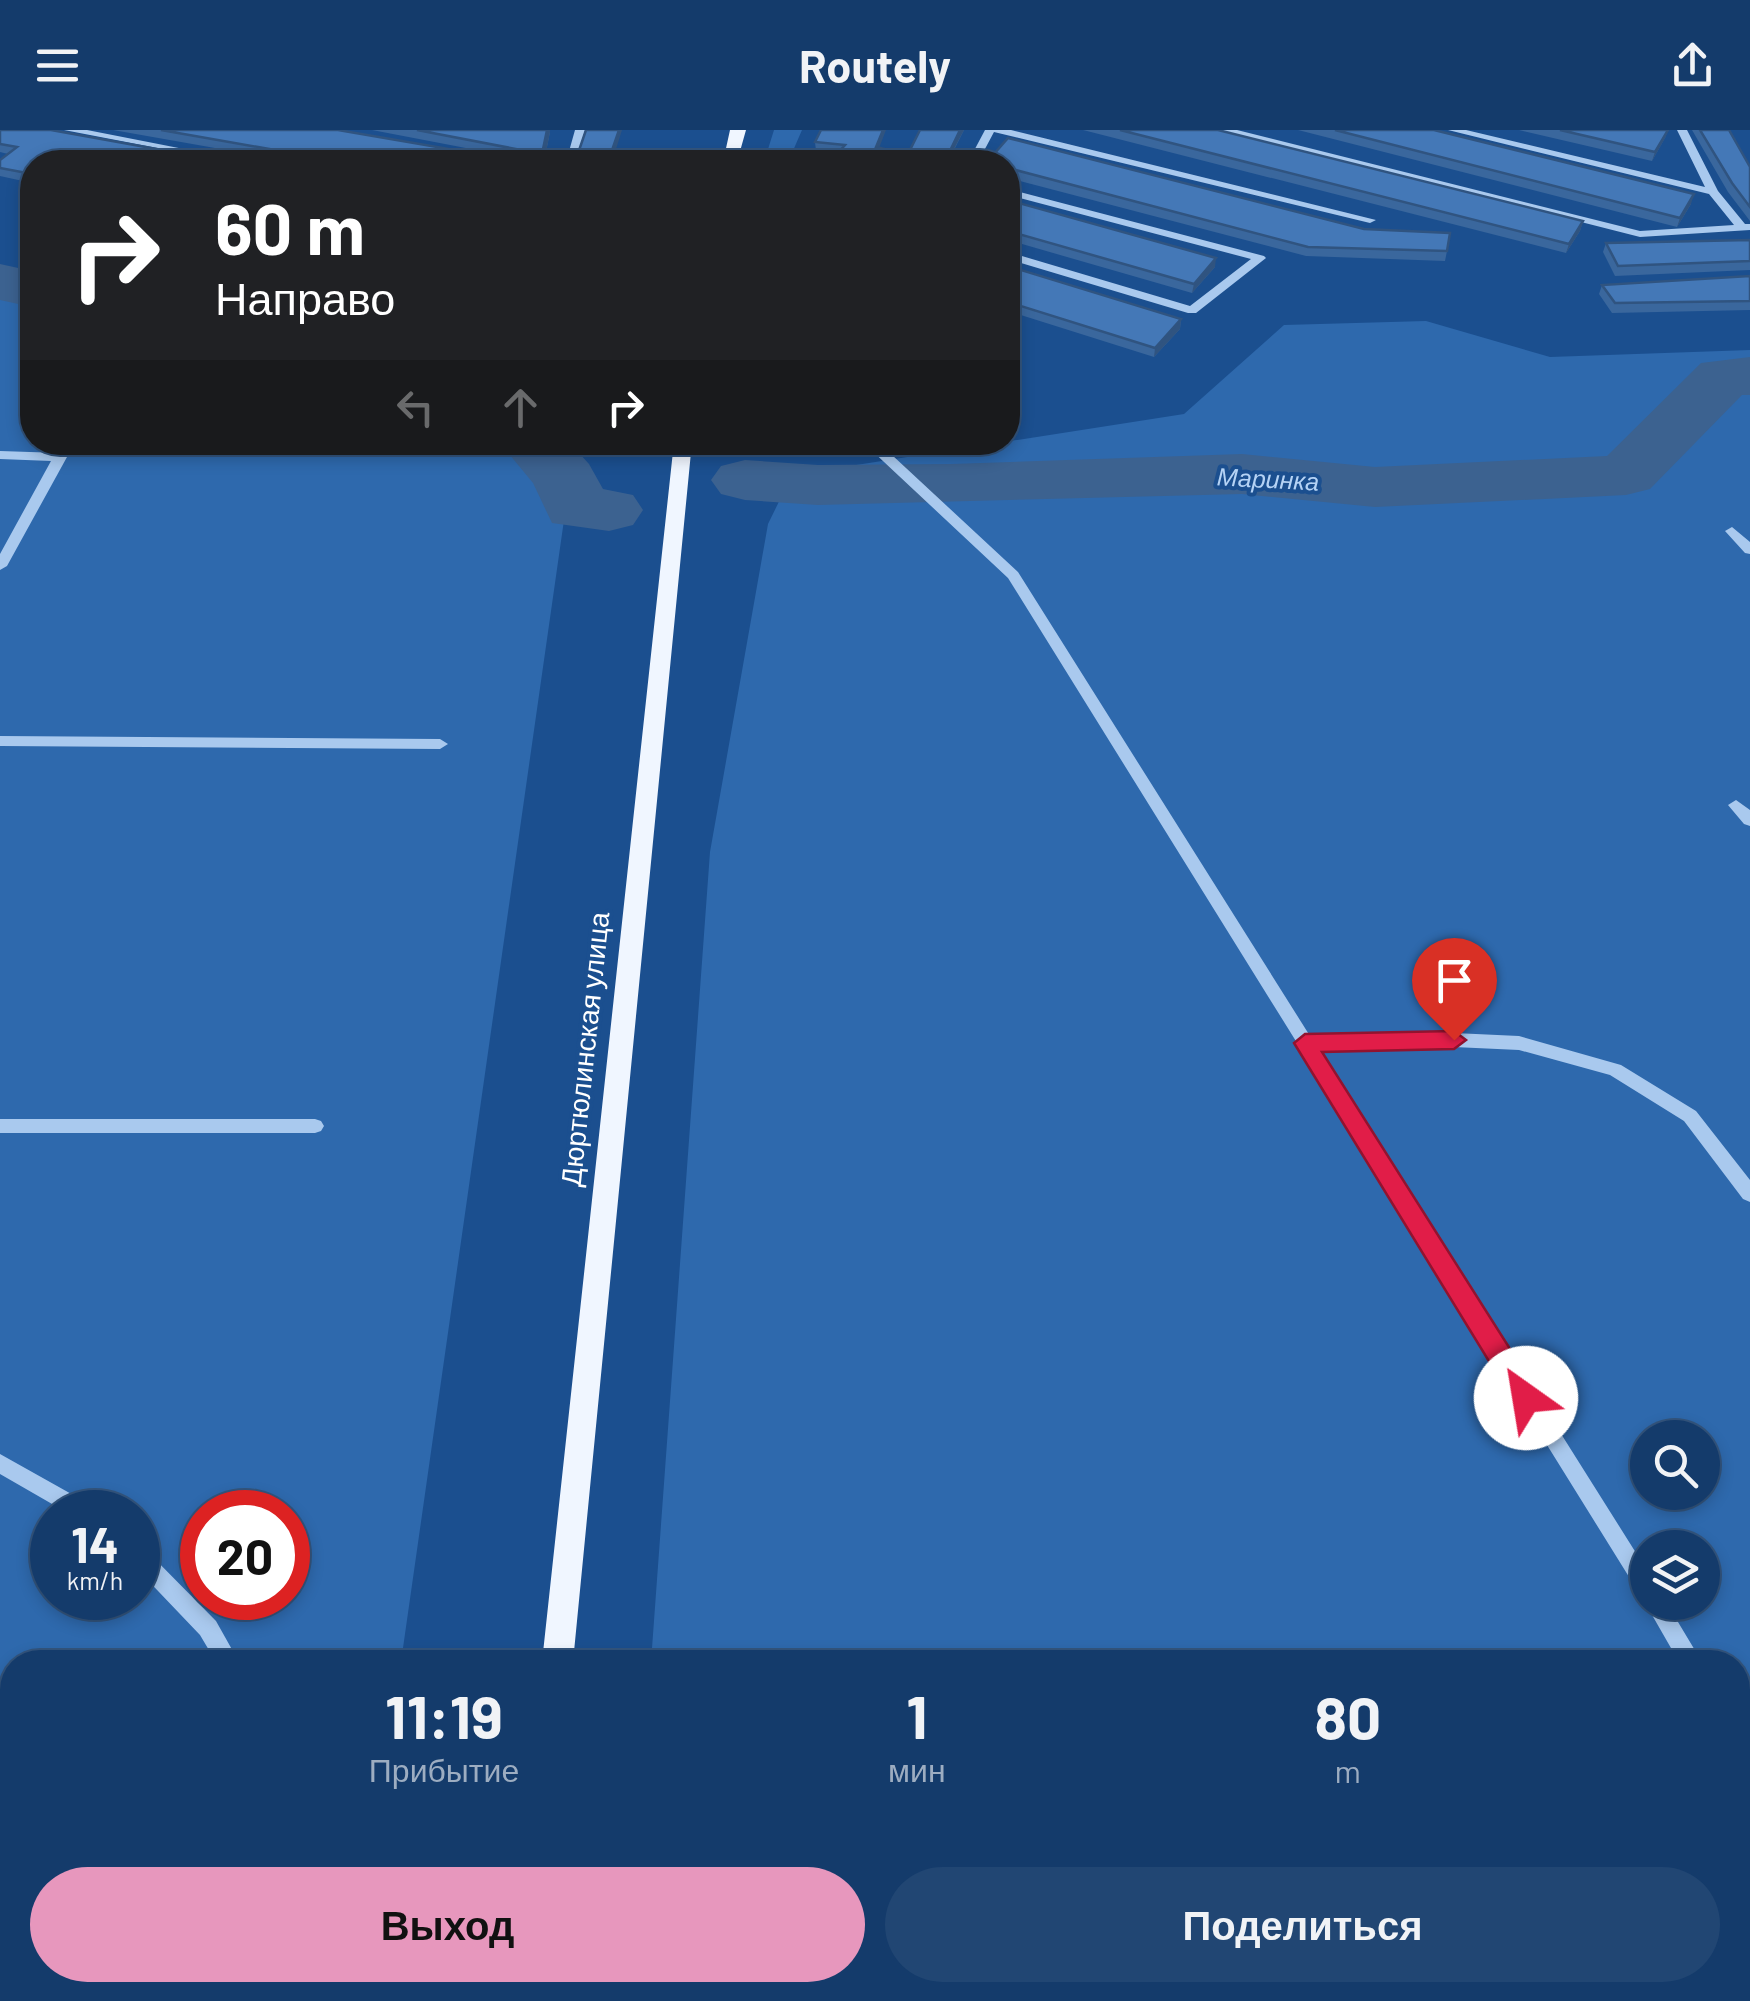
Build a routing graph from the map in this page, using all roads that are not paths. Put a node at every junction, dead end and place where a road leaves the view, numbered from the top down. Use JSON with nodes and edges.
{"nodes":[{"id":1,"x":69,"y":130,"type":"edge"},
{"id":2,"x":998,"y":130,"type":"edge"},
{"id":3,"x":1224,"y":130,"type":"edge"},
{"id":4,"x":1453,"y":130,"type":"edge"},
{"id":5,"x":1670,"y":130,"type":"edge"},
{"id":6,"x":1683,"y":132,"type":"edge"},
{"id":7,"x":179,"y":150,"type":"edge"},
{"id":8,"x":1713,"y":192,"type":"junction"},
{"id":9,"x":1020,"y":195,"type":"edge"},
{"id":10,"x":1370,"y":220,"type":"dead end"},
{"id":11,"x":1746,"y":227,"type":"edge"},
{"id":12,"x":1020,"y":259,"type":"edge"},
{"id":13,"x":682,"y":455,"type":"edge"},
{"id":14,"x":884,"y":455,"type":"edge"},
{"id":15,"x":0,"y":456,"type":"edge"},
{"id":16,"x":1732,"y":531,"type":"dead end"},
{"id":17,"x":1750,"y":550,"type":"edge"},
{"id":18,"x":0,"y":566,"type":"edge"},
{"id":19,"x":0,"y":740,"type":"edge"},
{"id":20,"x":440,"y":744,"type":"dead end"},
{"id":21,"x":1736,"y":804,"type":"dead end"},
{"id":22,"x":1750,"y":820,"type":"edge"},
{"id":23,"x":1305,"y":1043,"type":"junction"},
{"id":24,"x":0,"y":1126,"type":"edge"},
{"id":25,"x":314,"y":1126,"type":"dead end"},
{"id":26,"x":1750,"y":1194,"type":"edge"},
{"id":27,"x":0,"y":1463,"type":"edge"},
{"id":28,"x":51,"y":1490,"type":"edge"},
{"id":29,"x":1630,"y":1563,"type":"edge"},
{"id":30,"x":160,"y":1579,"type":"edge"},
{"id":31,"x":1665,"y":1620,"type":"edge"},
{"id":32,"x":221,"y":1650,"type":"edge"},
{"id":33,"x":559,"y":1650,"type":"edge"},
{"id":34,"x":1684,"y":1650,"type":"edge"}],
"edges":[{"from":1,"to":7,"type":"lane"},
{"from":2,"to":10,"type":"lane"},
{"from":3,"to":11,"type":"lane"},
{"from":4,"to":8,"type":"lane"},
{"from":5,"to":6,"type":"lane"},
{"from":6,"to":8,"type":"lane"},
{"from":8,"to":11,"type":"lane"},
{"from":9,"to":12,"type":"lane"},
{"from":13,"to":33,"type":"main road","name":"Дюртюлинская улица"},
{"from":14,"to":23,"type":"lane"},
{"from":15,"to":18,"type":"lane"},
{"from":16,"to":17,"type":"lane"},
{"from":19,"to":20,"type":"lane"},
{"from":21,"to":22,"type":"lane"},
{"from":23,"to":26,"type":"lane"},
{"from":23,"to":29,"type":"lane"},
{"from":24,"to":25,"type":"lane"},
{"from":27,"to":28,"type":"lane"},
{"from":30,"to":32,"type":"lane"},
{"from":31,"to":34,"type":"lane"}]}
